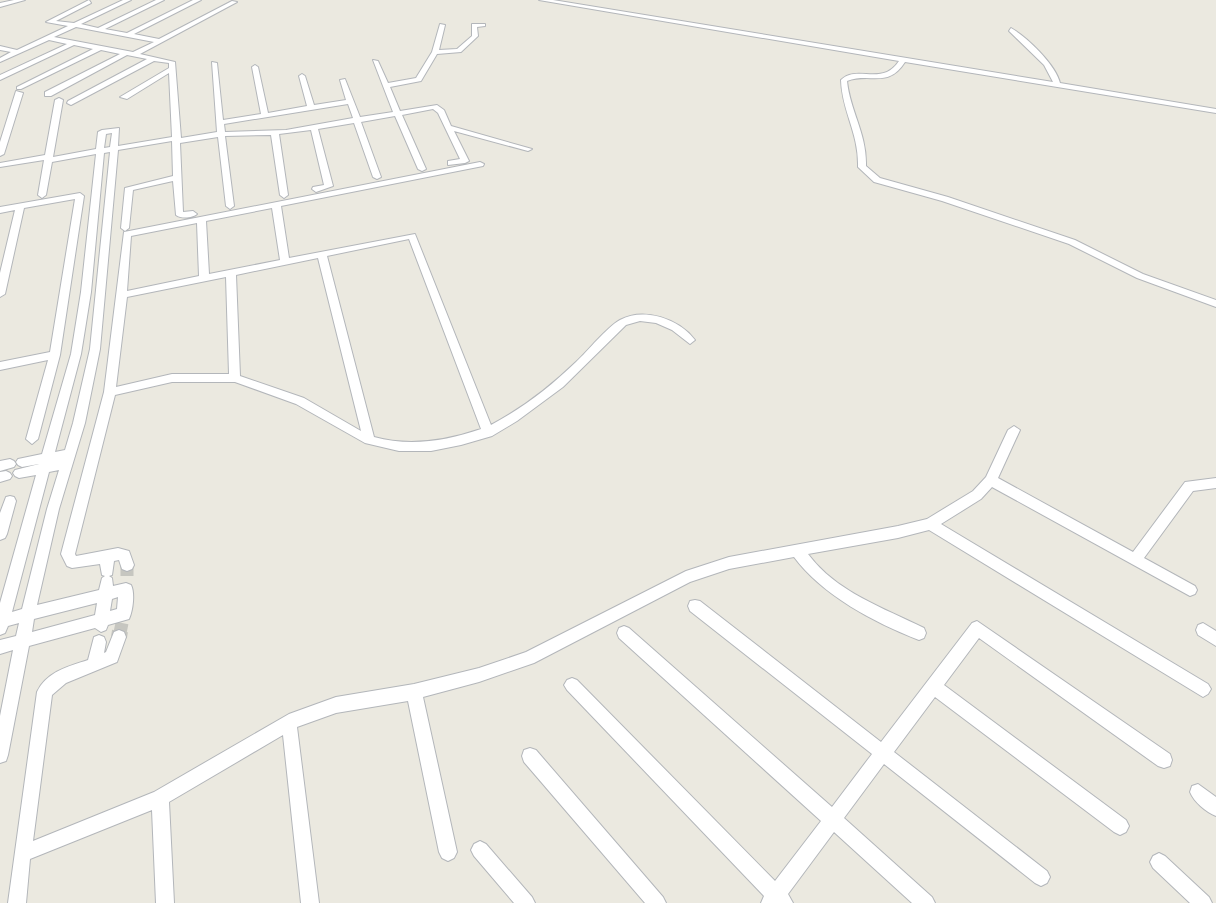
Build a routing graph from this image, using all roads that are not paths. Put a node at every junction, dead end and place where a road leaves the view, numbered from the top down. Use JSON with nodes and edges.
{"nodes":[{"id":1,"x":22,"y":0,"type":"edge"},
{"id":2,"x":78,"y":0,"type":"edge"},
{"id":3,"x":128,"y":0,"type":"edge"},
{"id":4,"x":161,"y":0,"type":"edge"},
{"id":5,"x":198,"y":0,"type":"edge"},
{"id":6,"x":542,"y":0,"type":"edge"},
{"id":7,"x":574,"y":0,"type":"edge"},
{"id":8,"x":89,"y":2,"type":"dead end"},
{"id":9,"x":234,"y":2,"type":"dead end"},
{"id":10,"x":566,"y":4,"type":"junction"},
{"id":11,"x":0,"y":5,"type":"edge"},
{"id":12,"x":55,"y":19,"type":"junction"},
{"id":13,"x":75,"y":25,"type":"junction"},
{"id":14,"x":442,"y":25,"type":"dead end"},
{"id":15,"x":483,"y":25,"type":"dead end"},
{"id":16,"x":100,"y":29,"type":"junction"},
{"id":17,"x":1011,"y":30,"type":"dead end"},
{"id":18,"x":127,"y":35,"type":"junction"},
{"id":19,"x":48,"y":38,"type":"junction"},
{"id":20,"x":160,"y":41,"type":"junction"},
{"id":21,"x":73,"y":43,"type":"junction"},
{"id":22,"x":0,"y":48,"type":"edge"},
{"id":23,"x":100,"y":48,"type":"junction"},
{"id":24,"x":19,"y":52,"type":"junction"},
{"id":25,"x":435,"y":52,"type":"junction"},
{"id":26,"x":131,"y":54,"type":"junction"},
{"id":27,"x":154,"y":58,"type":"junction"},
{"id":28,"x":0,"y":60,"type":"edge"},
{"id":29,"x":375,"y":61,"type":"dead end"},
{"id":30,"x":902,"y":61,"type":"junction"},
{"id":31,"x":214,"y":63,"type":"dead end"},
{"id":32,"x":416,"y":64,"type":"dead end"},
{"id":33,"x":255,"y":67,"type":"dead end"},
{"id":34,"x":173,"y":68,"type":"junction"},
{"id":35,"x":302,"y":76,"type":"dead end"},
{"id":36,"x":421,"y":77,"type":"junction"},
{"id":37,"x":0,"y":78,"type":"edge"},
{"id":38,"x":343,"y":80,"type":"dead end"},
{"id":39,"x":1057,"y":85,"type":"junction"},
{"id":40,"x":386,"y":86,"type":"junction"},
{"id":41,"x":48,"y":94,"type":"dead end"},
{"id":42,"x":124,"y":97,"type":"dead end"},
{"id":43,"x":59,"y":100,"type":"dead end"},
{"id":44,"x":351,"y":101,"type":"junction"},
{"id":45,"x":71,"y":103,"type":"dead end"},
{"id":46,"x":311,"y":108,"type":"junction"},
{"id":47,"x":1216,"y":111,"type":"edge"},
{"id":48,"x":398,"y":113,"type":"junction"},
{"id":49,"x":265,"y":116,"type":"junction"},
{"id":50,"x":357,"y":120,"type":"junction"},
{"id":51,"x":219,"y":123,"type":"junction"},
{"id":52,"x":448,"y":127,"type":"junction"},
{"id":53,"x":314,"y":128,"type":"junction"},
{"id":54,"x":275,"y":133,"type":"junction"},
{"id":55,"x":220,"y":134,"type":"junction"},
{"id":56,"x":177,"y":140,"type":"junction"},
{"id":57,"x":500,"y":140,"type":"junction"},
{"id":58,"x":115,"y":149,"type":"junction"},
{"id":59,"x":528,"y":149,"type":"dead end"},
{"id":60,"x":101,"y":151,"type":"junction"},
{"id":61,"x":0,"y":154,"type":"edge"},
{"id":62,"x":507,"y":154,"type":"dead end"},
{"id":63,"x":49,"y":157,"type":"junction"},
{"id":64,"x":480,"y":164,"type":"dead end"},
{"id":65,"x":0,"y":165,"type":"edge"},
{"id":66,"x":422,"y":169,"type":"junction"},
{"id":67,"x":178,"y":177,"type":"junction"},
{"id":68,"x":377,"y":177,"type":"junction"},
{"id":69,"x":329,"y":186,"type":"junction"},
{"id":70,"x":112,"y":191,"type":"junction"},
{"id":71,"x":97,"y":193,"type":"junction"},
{"id":72,"x":42,"y":195,"type":"dead end"},
{"id":73,"x":284,"y":195,"type":"junction"},
{"id":74,"x":276,"y":204,"type":"junction"},
{"id":75,"x":21,"y":206,"type":"junction"},
{"id":76,"x":230,"y":206,"type":"junction"},
{"id":77,"x":0,"y":210,"type":"edge"},
{"id":78,"x":201,"y":219,"type":"junction"},
{"id":79,"x":125,"y":228,"type":"dead end"},
{"id":80,"x":107,"y":245,"type":"junction"},
{"id":81,"x":91,"y":249,"type":"junction"},
{"id":82,"x":322,"y":254,"type":"junction"},
{"id":83,"x":285,"y":261,"type":"junction"},
{"id":84,"x":231,"y":272,"type":"junction"},
{"id":85,"x":204,"y":278,"type":"junction"},
{"id":86,"x":0,"y":294,"type":"edge"},
{"id":87,"x":123,"y":295,"type":"junction"},
{"id":88,"x":1216,"y":303,"type":"edge"},
{"id":89,"x":690,"y":340,"type":"dead end"},
{"id":90,"x":94,"y":350,"type":"junction"},
{"id":91,"x":76,"y":354,"type":"junction"},
{"id":92,"x":55,"y":355,"type":"junction"},
{"id":93,"x":0,"y":366,"type":"edge"},
{"id":94,"x":235,"y":378,"type":"junction"},
{"id":95,"x":110,"y":392,"type":"junction"},
{"id":96,"x":1014,"y":430,"type":"dead end"},
{"id":97,"x":488,"y":433,"type":"junction"},
{"id":98,"x":32,"y":439,"type":"dead end"},
{"id":99,"x":369,"y":440,"type":"junction"},
{"id":100,"x":69,"y":459,"type":"junction"},
{"id":101,"x":46,"y":463,"type":"junction"},
{"id":102,"x":10,"y":470,"type":"edge"},
{"id":103,"x":991,"y":480,"type":"junction"},
{"id":104,"x":1216,"y":483,"type":"edge"},
{"id":105,"x":10,"y":501,"type":"dead end"},
{"id":106,"x":930,"y":524,"type":"junction"},
{"id":107,"x":0,"y":534,"type":"edge"},
{"id":108,"x":798,"y":552,"type":"junction"},
{"id":109,"x":1135,"y":560,"type":"junction"},
{"id":110,"x":106,"y":576,"type":"junction"},
{"id":111,"x":126,"y":577,"type":"junction"},
{"id":112,"x":1190,"y":590,"type":"dead end"},
{"id":113,"x":695,"y":606,"type":"dead end"},
{"id":114,"x":28,"y":614,"type":"junction"},
{"id":115,"x":122,"y":624,"type":"junction"},
{"id":116,"x":1,"y":625,"type":"edge"},
{"id":117,"x":101,"y":630,"type":"junction"},
{"id":118,"x":1203,"y":630,"type":"dead end"},
{"id":119,"x":624,"y":633,"type":"dead end"},
{"id":120,"x":919,"y":633,"type":"dead end"},
{"id":121,"x":1216,"y":639,"type":"edge"},
{"id":122,"x":23,"y":641,"type":"junction"},
{"id":123,"x":0,"y":647,"type":"edge"},
{"id":124,"x":94,"y":665,"type":"junction"},
{"id":125,"x":572,"y":685,"type":"dead end"},
{"id":126,"x":933,"y":686,"type":"junction"},
{"id":127,"x":1203,"y":690,"type":"dead end"},
{"id":128,"x":414,"y":692,"type":"junction"},
{"id":129,"x":289,"y":722,"type":"junction"},
{"id":130,"x":883,"y":753,"type":"junction"},
{"id":131,"x":0,"y":756,"type":"edge"},
{"id":132,"x":530,"y":756,"type":"dead end"},
{"id":133,"x":1164,"y":760,"type":"dead end"},
{"id":134,"x":1198,"y":792,"type":"dead end"},
{"id":135,"x":160,"y":798,"type":"junction"},
{"id":136,"x":1216,"y":808,"type":"edge"},
{"id":137,"x":833,"y":820,"type":"junction"},
{"id":138,"x":1120,"y":826,"type":"dead end"},
{"id":139,"x":480,"y":850,"type":"dead end"},
{"id":140,"x":448,"y":852,"type":"dead end"},
{"id":141,"x":22,"y":854,"type":"junction"},
{"id":142,"x":1159,"y":862,"type":"dead end"},
{"id":143,"x":1041,"y":877,"type":"dead end"},
{"id":144,"x":777,"y":900,"type":"edge"},
{"id":145,"x":17,"y":903,"type":"edge"},
{"id":146,"x":165,"y":903,"type":"edge"},
{"id":147,"x":310,"y":903,"type":"edge"},
{"id":148,"x":526,"y":903,"type":"edge"},
{"id":149,"x":657,"y":903,"type":"edge"},
{"id":150,"x":926,"y":903,"type":"edge"},
{"id":151,"x":1203,"y":903,"type":"edge"}],
"edges":[{"from":1,"to":11,"type":"street"},
{"from":2,"to":12,"type":"street"},
{"from":3,"to":13,"type":"street"},
{"from":4,"to":16,"type":"street"},
{"from":5,"to":18,"type":"street"},
{"from":6,"to":10,"type":"street"},
{"from":7,"to":10,"type":"street"},
{"from":8,"to":12,"type":"street"},
{"from":9,"to":20,"type":"street"},
{"from":10,"to":30,"type":"street"},
{"from":12,"to":13,"type":"street"},
{"from":13,"to":16,"type":"street"},
{"from":13,"to":19,"type":"street"},
{"from":14,"to":25,"type":"street"},
{"from":15,"to":25,"type":"street"},
{"from":16,"to":18,"type":"street"},
{"from":17,"to":39,"type":"street"},
{"from":18,"to":20,"type":"street"},
{"from":19,"to":21,"type":"street"},
{"from":19,"to":24,"type":"street"},
{"from":20,"to":26,"type":"street"},
{"from":21,"to":23,"type":"street"},
{"from":21,"to":37,"type":"street"},
{"from":22,"to":24,"type":"street"},
{"from":23,"to":26,"type":"street"},
{"from":23,"to":61,"type":"street"},
{"from":24,"to":28,"type":"street"},
{"from":25,"to":36,"type":"street"},
{"from":26,"to":27,"type":"street"},
{"from":26,"to":41,"type":"street"},
{"from":27,"to":34,"type":"street"},
{"from":27,"to":45,"type":"street"},
{"from":29,"to":40,"type":"street"},
{"from":30,"to":39,"type":"street"},
{"from":30,"to":88,"type":"street"},
{"from":31,"to":51,"type":"street"},
{"from":32,"to":36,"type":"street"},
{"from":33,"to":49,"type":"street"},
{"from":34,"to":42,"type":"street"},
{"from":34,"to":56,"type":"street"},
{"from":35,"to":46,"type":"street"},
{"from":36,"to":40,"type":"street"},
{"from":38,"to":44,"type":"street"},
{"from":39,"to":47,"type":"street"},
{"from":40,"to":48,"type":"street"},
{"from":43,"to":63,"type":"street"},
{"from":44,"to":46,"type":"street"},
{"from":44,"to":50,"type":"street"},
{"from":46,"to":49,"type":"street"},
{"from":48,"to":50,"type":"street"},
{"from":48,"to":52,"type":"street"},
{"from":48,"to":66,"type":"street"},
{"from":49,"to":51,"type":"street"},
{"from":50,"to":53,"type":"street"},
{"from":50,"to":68,"type":"street"},
{"from":51,"to":55,"type":"street"},
{"from":52,"to":57,"type":"street"},
{"from":52,"to":66,"type":"street"},
{"from":53,"to":54,"type":"street"},
{"from":53,"to":69,"type":"street"},
{"from":54,"to":55,"type":"street"},
{"from":54,"to":73,"type":"street"},
{"from":55,"to":56,"type":"street"},
{"from":55,"to":76,"type":"street"},
{"from":56,"to":58,"type":"street"},
{"from":56,"to":67,"type":"street"},
{"from":57,"to":59,"type":"street"},
{"from":57,"to":62,"type":"street"},
{"from":58,"to":60,"type":"street"},
{"from":58,"to":60,"type":"street"},
{"from":58,"to":70,"type":"street"},
{"from":60,"to":63,"type":"street"},
{"from":60,"to":71,"type":"street"},
{"from":63,"to":65,"type":"street"},
{"from":63,"to":72,"type":"street"},
{"from":64,"to":74,"type":"street"},
{"from":66,"to":68,"type":"street"},
{"from":67,"to":76,"type":"street"},
{"from":67,"to":79,"type":"street"},
{"from":68,"to":69,"type":"street"},
{"from":69,"to":73,"type":"street"},
{"from":70,"to":71,"type":"street"},
{"from":70,"to":80,"type":"street"},
{"from":71,"to":81,"type":"street"},
{"from":73,"to":76,"type":"street"},
{"from":74,"to":78,"type":"street"},
{"from":74,"to":83,"type":"street"},
{"from":75,"to":77,"type":"street"},
{"from":75,"to":86,"type":"street"},
{"from":75,"to":92,"type":"street"},
{"from":78,"to":85,"type":"street"},
{"from":78,"to":87,"type":"street"},
{"from":80,"to":81,"type":"street"},
{"from":80,"to":90,"type":"street"},
{"from":81,"to":91,"type":"street"},
{"from":82,"to":83,"type":"street"},
{"from":82,"to":97,"type":"street"},
{"from":82,"to":99,"type":"street"},
{"from":83,"to":84,"type":"street"},
{"from":84,"to":85,"type":"street"},
{"from":84,"to":94,"type":"street"},
{"from":85,"to":87,"type":"street"},
{"from":87,"to":95,"type":"street"},
{"from":89,"to":97,"type":"street"},
{"from":90,"to":91,"type":"street"},
{"from":90,"to":100,"type":"street"},
{"from":91,"to":101,"type":"street"},
{"from":92,"to":93,"type":"street"},
{"from":92,"to":98,"type":"street"},
{"from":94,"to":95,"type":"street"},
{"from":94,"to":99,"type":"street"},
{"from":95,"to":110,"type":"street"},
{"from":96,"to":103,"type":"street"},
{"from":97,"to":99,"type":"street"},
{"from":100,"to":101,"type":"street"},
{"from":100,"to":114,"type":"street"},
{"from":101,"to":102,"type":"street"},
{"from":101,"to":116,"type":"street"},
{"from":103,"to":106,"type":"street"},
{"from":103,"to":109,"type":"street"},
{"from":104,"to":109,"type":"street"},
{"from":105,"to":107,"type":"street"},
{"from":106,"to":108,"type":"street"},
{"from":106,"to":127,"type":"street"},
{"from":108,"to":120,"type":"street"},
{"from":108,"to":128,"type":"street"},
{"from":109,"to":112,"type":"street"},
{"from":110,"to":111,"type":"street"},
{"from":110,"to":111,"type":"street"},
{"from":110,"to":114,"type":"street"},
{"from":110,"to":117,"type":"street"},
{"from":111,"to":115,"type":"street"},
{"from":113,"to":130,"type":"street"},
{"from":114,"to":116,"type":"street"},
{"from":114,"to":122,"type":"street"},
{"from":115,"to":117,"type":"street"},
{"from":115,"to":124,"type":"street"},
{"from":117,"to":122,"type":"street"},
{"from":117,"to":124,"type":"street"},
{"from":118,"to":121,"type":"street"},
{"from":119,"to":137,"type":"street"},
{"from":122,"to":123,"type":"street"},
{"from":122,"to":131,"type":"street"},
{"from":124,"to":141,"type":"street"},
{"from":125,"to":144,"type":"street"},
{"from":126,"to":130,"type":"street"},
{"from":126,"to":133,"type":"street"},
{"from":126,"to":138,"type":"street"},
{"from":128,"to":129,"type":"street"},
{"from":128,"to":140,"type":"street"},
{"from":129,"to":135,"type":"street"},
{"from":129,"to":147,"type":"street"},
{"from":130,"to":137,"type":"street"},
{"from":130,"to":143,"type":"street"},
{"from":132,"to":149,"type":"street"},
{"from":134,"to":136,"type":"street"},
{"from":135,"to":141,"type":"street"},
{"from":135,"to":146,"type":"street"},
{"from":137,"to":144,"type":"street"},
{"from":137,"to":150,"type":"street"},
{"from":139,"to":148,"type":"street"},
{"from":141,"to":145,"type":"street"},
{"from":142,"to":151,"type":"street"}]}
